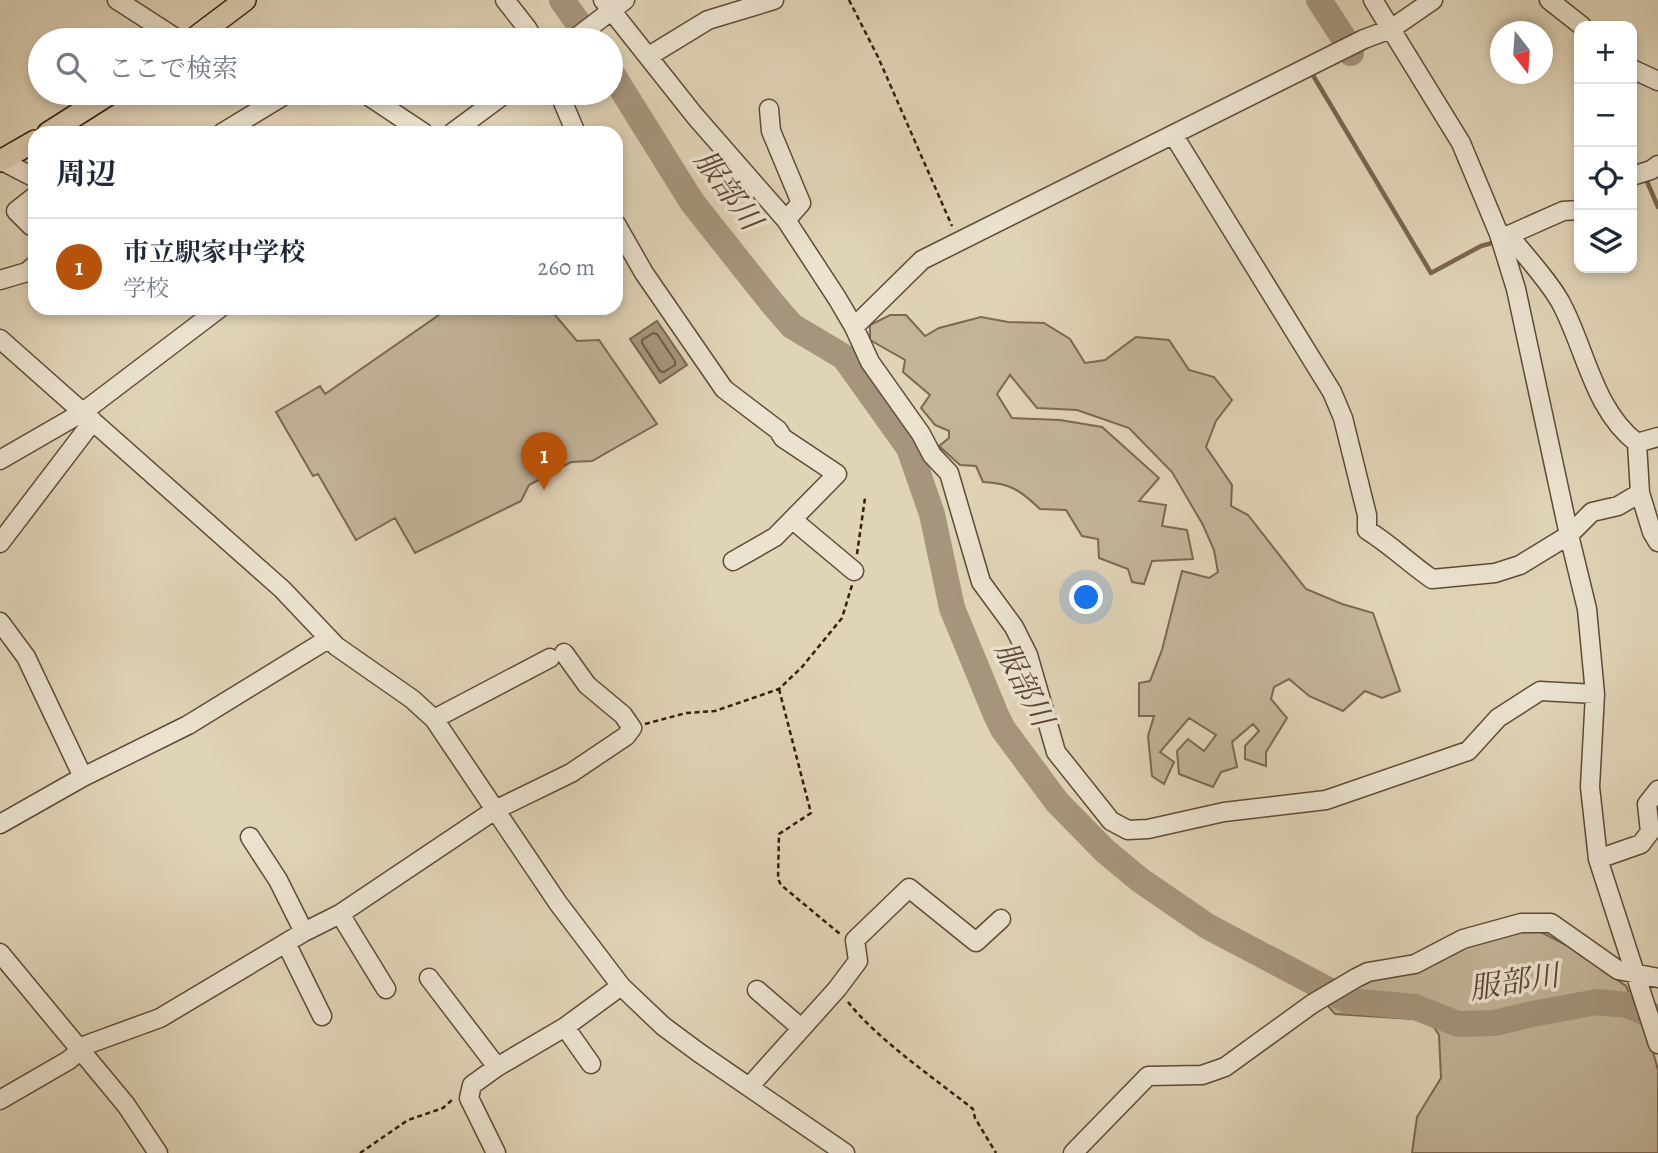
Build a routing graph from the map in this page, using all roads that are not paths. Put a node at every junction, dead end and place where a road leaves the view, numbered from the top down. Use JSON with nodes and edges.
{"nodes":[{"id":1,"x":117,"y":0,"type":"edge"},
{"id":2,"x":245,"y":0,"type":"edge"},
{"id":3,"x":505,"y":0,"type":"edge"},
{"id":4,"x":774,"y":0,"type":"edge"},
{"id":5,"x":1373,"y":0,"type":"edge"},
{"id":6,"x":1433,"y":0,"type":"edge"},
{"id":7,"x":1549,"y":0,"type":"edge"},
{"id":8,"x":609,"y":8,"type":"edge"},
{"id":9,"x":1576,"y":21,"type":"edge"},
{"id":10,"x":160,"y":28,"type":"edge"},
{"id":11,"x":208,"y":28,"type":"edge"},
{"id":12,"x":527,"y":28,"type":"edge"},
{"id":13,"x":586,"y":28,"type":"edge"},
{"id":14,"x":1391,"y":29,"type":"junction"},
{"id":15,"x":649,"y":56,"type":"junction"},
{"id":16,"x":1637,"y":71,"type":"edge"},
{"id":17,"x":1658,"y":81,"type":"edge"},
{"id":18,"x":92,"y":105,"type":"edge"},
{"id":19,"x":263,"y":105,"type":"edge"},
{"id":20,"x":382,"y":105,"type":"edge"},
{"id":21,"x":490,"y":105,"type":"edge"},
{"id":22,"x":564,"y":105,"type":"edge"},
{"id":23,"x":769,"y":108,"type":"dead end"},
{"id":24,"x":59,"y":126,"type":"edge"},
{"id":25,"x":232,"y":126,"type":"edge"},
{"id":26,"x":414,"y":126,"type":"edge"},
{"id":27,"x":461,"y":126,"type":"edge"},
{"id":28,"x":573,"y":126,"type":"edge"},
{"id":29,"x":1174,"y":136,"type":"junction"},
{"id":30,"x":28,"y":145,"type":"edge"},
{"id":31,"x":0,"y":161,"type":"edge"},
{"id":32,"x":1658,"y":165,"type":"edge"},
{"id":33,"x":1637,"y":174,"type":"edge"},
{"id":34,"x":28,"y":175,"type":"edge"},
{"id":35,"x":28,"y":202,"type":"edge"},
{"id":36,"x":1574,"y":210,"type":"edge"},
{"id":37,"x":786,"y":220,"type":"junction"},
{"id":38,"x":28,"y":223,"type":"edge"},
{"id":39,"x":1504,"y":235,"type":"junction"},
{"id":40,"x":623,"y":236,"type":"edge"},
{"id":41,"x":28,"y":271,"type":"edge"},
{"id":42,"x":0,"y":281,"type":"edge"},
{"id":43,"x":212,"y":315,"type":"edge"},
{"id":44,"x":854,"y":327,"type":"junction"},
{"id":45,"x":0,"y":338,"type":"edge"},
{"id":46,"x":88,"y":417,"type":"junction"},
{"id":47,"x":1658,"y":437,"type":"edge"},
{"id":48,"x":1637,"y":443,"type":"junction"},
{"id":49,"x":0,"y":460,"type":"edge"},
{"id":50,"x":1640,"y":493,"type":"junction"},
{"id":51,"x":793,"y":520,"type":"junction"},
{"id":52,"x":1569,"y":535,"type":"junction"},
{"id":53,"x":1658,"y":542,"type":"edge"},
{"id":54,"x":0,"y":543,"type":"edge"},
{"id":55,"x":733,"y":561,"type":"dead end"},
{"id":56,"x":854,"y":571,"type":"road end"},
{"id":57,"x":0,"y":622,"type":"edge"},
{"id":58,"x":328,"y":639,"type":"junction"},
{"id":59,"x":1595,"y":694,"type":"junction"},
{"id":60,"x":433,"y":719,"type":"junction"},
{"id":61,"x":83,"y":777,"type":"junction"},
{"id":62,"x":1658,"y":790,"type":"edge"},
{"id":63,"x":495,"y":810,"type":"junction"},
{"id":64,"x":0,"y":824,"type":"edge"},
{"id":65,"x":250,"y":837,"type":"dead end"},
{"id":66,"x":1598,"y":859,"type":"junction"},
{"id":67,"x":341,"y":914,"type":"junction"},
{"id":68,"x":1001,"y":919,"type":"dead end"},
{"id":69,"x":304,"y":932,"type":"junction"},
{"id":70,"x":285,"y":943,"type":"junction"},
{"id":71,"x":0,"y":953,"type":"edge"},
{"id":72,"x":1635,"y":973,"type":"junction"},
{"id":73,"x":429,"y":978,"type":"dead end"},
{"id":74,"x":1658,"y":978,"type":"edge"},
{"id":75,"x":621,"y":986,"type":"junction"},
{"id":76,"x":386,"y":989,"type":"dead end"},
{"id":77,"x":757,"y":990,"type":"dead end"},
{"id":78,"x":322,"y":1016,"type":"dead end"},
{"id":79,"x":565,"y":1027,"type":"junction"},
{"id":80,"x":801,"y":1028,"type":"junction"},
{"id":81,"x":1658,"y":1044,"type":"edge"},
{"id":82,"x":81,"y":1049,"type":"junction"},
{"id":83,"x":591,"y":1064,"type":"dead end"},
{"id":84,"x":497,"y":1067,"type":"junction"},
{"id":85,"x":749,"y":1087,"type":"junction"},
{"id":86,"x":0,"y":1100,"type":"edge"},
{"id":87,"x":1080,"y":1151,"type":"edge"},
{"id":88,"x":158,"y":1153,"type":"edge"},
{"id":89,"x":496,"y":1153,"type":"edge"},
{"id":90,"x":845,"y":1153,"type":"edge"}],
"edges":[{"from":1,"to":10,"type":"street"},
{"from":2,"to":11,"type":"main road"},
{"from":3,"to":12,"type":"street"},
{"from":4,"to":15,"type":"street"},
{"from":5,"to":14,"type":"street"},
{"from":6,"to":14,"type":"street"},
{"from":7,"to":9,"type":"street"},
{"from":8,"to":13,"type":"street"},
{"from":8,"to":15,"type":"street"},
{"from":14,"to":29,"type":"street"},
{"from":14,"to":39,"type":"street"},
{"from":15,"to":37,"type":"street"},
{"from":16,"to":17,"type":"street"},
{"from":18,"to":24,"type":"main road"},
{"from":19,"to":25,"type":"street"},
{"from":20,"to":26,"type":"street"},
{"from":21,"to":27,"type":"street"},
{"from":22,"to":28,"type":"street"},
{"from":23,"to":37,"type":"street"},
{"from":29,"to":44,"type":"street"},
{"from":29,"to":52,"type":"street"},
{"from":30,"to":31,"type":"main road"},
{"from":31,"to":34,"type":"street"},
{"from":32,"to":33,"type":"street"},
{"from":35,"to":38,"type":"street"},
{"from":36,"to":39,"type":"street"},
{"from":37,"to":44,"type":"street"},
{"from":39,"to":48,"type":"street"},
{"from":39,"to":52,"type":"street"},
{"from":40,"to":51,"type":"street"},
{"from":41,"to":42,"type":"street"},
{"from":43,"to":46,"type":"street"},
{"from":44,"to":59,"type":"street"},
{"from":45,"to":46,"type":"street"},
{"from":46,"to":49,"type":"street"},
{"from":46,"to":54,"type":"street"},
{"from":46,"to":58,"type":"street"},
{"from":47,"to":48,"type":"street"},
{"from":48,"to":50,"type":"street"},
{"from":50,"to":52,"type":"street"},
{"from":50,"to":53,"type":"street"},
{"from":51,"to":55,"type":"street"},
{"from":51,"to":56,"type":"street"},
{"from":52,"to":59,"type":"street"},
{"from":57,"to":61,"type":"street"},
{"from":58,"to":60,"type":"street"},
{"from":58,"to":61,"type":"street"},
{"from":59,"to":66,"type":"street"},
{"from":60,"to":63,"type":"street"},
{"from":60,"to":63,"type":"street"},
{"from":61,"to":64,"type":"street"},
{"from":62,"to":66,"type":"street"},
{"from":63,"to":67,"type":"street"},
{"from":63,"to":75,"type":"street"},
{"from":65,"to":69,"type":"street"},
{"from":66,"to":72,"type":"street"},
{"from":67,"to":69,"type":"street"},
{"from":67,"to":76,"type":"street"},
{"from":68,"to":80,"type":"street"},
{"from":69,"to":70,"type":"street"},
{"from":70,"to":78,"type":"street"},
{"from":70,"to":82,"type":"street"},
{"from":71,"to":82,"type":"street"},
{"from":72,"to":74,"type":"street"},
{"from":72,"to":81,"type":"street"},
{"from":72,"to":87,"type":"street"},
{"from":73,"to":84,"type":"street"},
{"from":75,"to":79,"type":"street"},
{"from":75,"to":85,"type":"street"},
{"from":77,"to":80,"type":"street"},
{"from":79,"to":83,"type":"street"},
{"from":79,"to":84,"type":"street"},
{"from":80,"to":85,"type":"street"},
{"from":82,"to":86,"type":"street"},
{"from":82,"to":88,"type":"street"},
{"from":84,"to":89,"type":"street"},
{"from":85,"to":90,"type":"street"}]}
